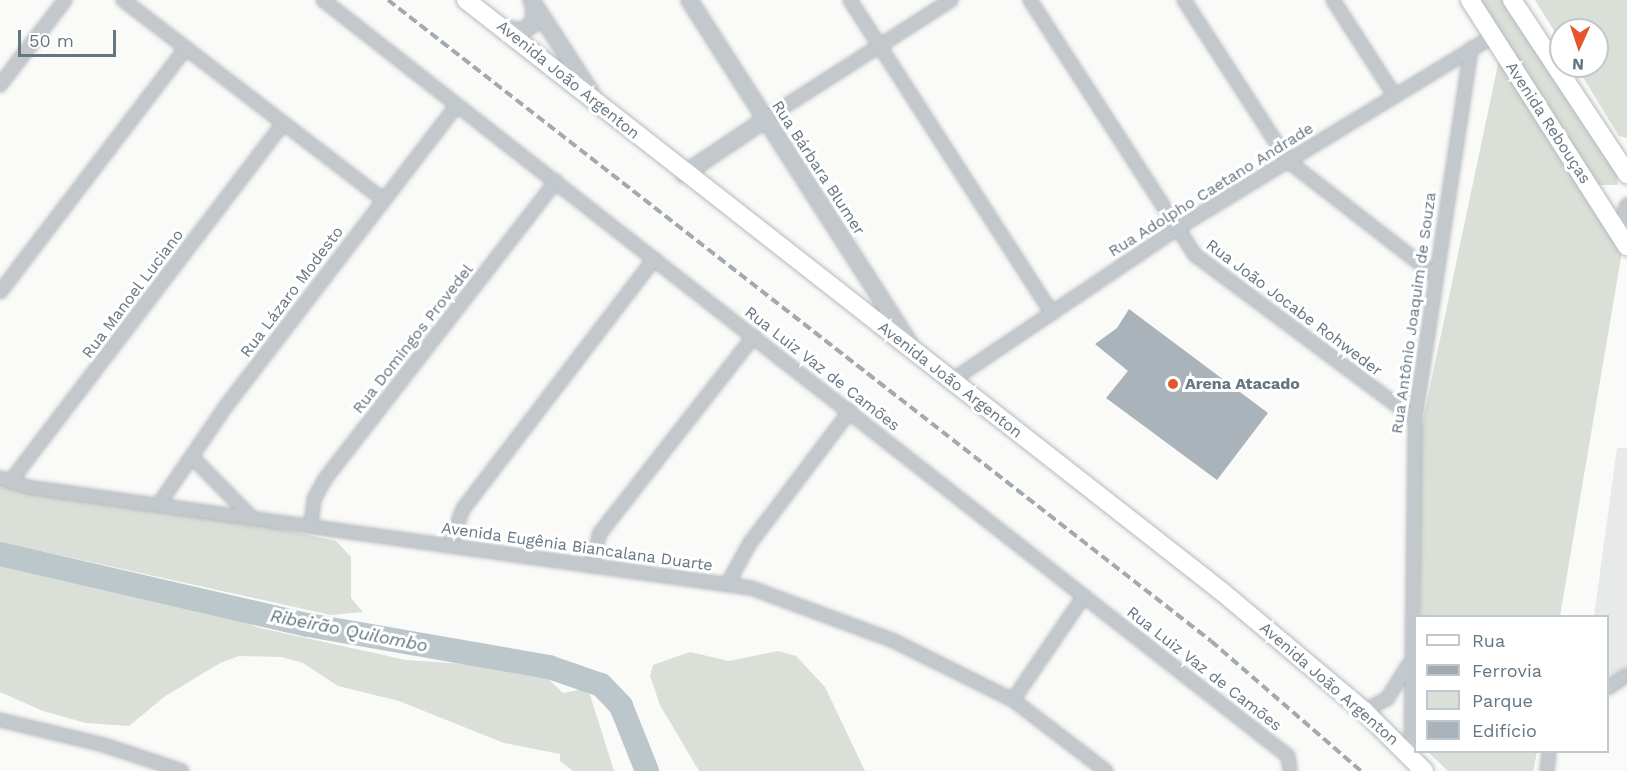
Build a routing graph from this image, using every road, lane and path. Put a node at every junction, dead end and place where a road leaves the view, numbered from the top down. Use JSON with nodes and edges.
{"nodes":[{"id":1,"x":65,"y":0,"type":"edge"},
{"id":2,"x":123,"y":0,"type":"edge"},
{"id":3,"x":323,"y":0,"type":"edge"},
{"id":4,"x":466,"y":0,"type":"edge"},
{"id":5,"x":689,"y":0,"type":"edge"},
{"id":6,"x":850,"y":0,"type":"edge"},
{"id":7,"x":951,"y":0,"type":"edge"},
{"id":8,"x":1030,"y":0,"type":"edge"},
{"id":9,"x":1184,"y":0,"type":"edge"},
{"id":10,"x":1333,"y":0,"type":"edge"},
{"id":11,"x":1470,"y":0,"type":"edge"},
{"id":12,"x":1512,"y":0,"type":"edge"},
{"id":13,"x":533,"y":2,"type":"edge"},
{"id":14,"x":504,"y":28,"type":"junction"},
{"id":15,"x":1493,"y":36,"type":"junction"},
{"id":16,"x":880,"y":47,"type":"junction"},
{"id":17,"x":1471,"y":48,"type":"junction"},
{"id":18,"x":185,"y":49,"type":"junction"},
{"id":19,"x":0,"y":84,"type":"edge"},
{"id":20,"x":1393,"y":93,"type":"junction"},
{"id":21,"x":598,"y":103,"type":"junction"},
{"id":22,"x":457,"y":105,"type":"junction"},
{"id":23,"x":765,"y":120,"type":"junction"},
{"id":24,"x":282,"y":126,"type":"junction"},
{"id":25,"x":1288,"y":161,"type":"junction"},
{"id":26,"x":683,"y":174,"type":"junction"},
{"id":27,"x":1627,"y":174,"type":"edge"},
{"id":28,"x":556,"y":181,"type":"junction"},
{"id":29,"x":382,"y":199,"type":"junction"},
{"id":30,"x":1627,"y":206,"type":"edge"},
{"id":31,"x":1176,"y":229,"type":"junction"},
{"id":32,"x":1624,"y":240,"type":"edge"},
{"id":33,"x":654,"y":259,"type":"junction"},
{"id":34,"x":1433,"y":274,"type":"junction"},
{"id":35,"x":0,"y":292,"type":"edge"},
{"id":36,"x":1052,"y":313,"type":"junction"},
{"id":37,"x":754,"y":336,"type":"junction"},
{"id":38,"x":918,"y":356,"type":"junction"},
{"id":39,"x":951,"y":381,"type":"junction"},
{"id":40,"x":850,"y":411,"type":"junction"},
{"id":41,"x":1415,"y":419,"type":"junction"},
{"id":42,"x":193,"y":458,"type":"junction"},
{"id":43,"x":5,"y":480,"type":"edge"},
{"id":44,"x":159,"y":504,"type":"junction"},
{"id":45,"x":250,"y":516,"type":"junction"},
{"id":46,"x":311,"y":524,"type":"junction"},
{"id":47,"x":450,"y":546,"type":"junction"},
{"id":48,"x":591,"y":566,"type":"junction"},
{"id":49,"x":728,"y":583,"type":"junction"},
{"id":50,"x":1084,"y":596,"type":"junction"},
{"id":51,"x":1412,"y":657,"type":"junction"},
{"id":52,"x":1627,"y":675,"type":"edge"},
{"id":53,"x":1609,"y":687,"type":"edge"},
{"id":54,"x":1013,"y":700,"type":"junction"},
{"id":55,"x":1364,"y":711,"type":"junction"},
{"id":56,"x":0,"y":720,"type":"edge"},
{"id":57,"x":1549,"y":753,"type":"edge"},
{"id":58,"x":1411,"y":755,"type":"junction"},
{"id":59,"x":182,"y":771,"type":"edge"},
{"id":60,"x":1106,"y":771,"type":"edge"},
{"id":61,"x":1290,"y":771,"type":"edge"},
{"id":62,"x":1425,"y":771,"type":"edge"},
{"id":63,"x":1547,"y":771,"type":"edge"}],
"edges":[{"from":1,"to":19,"type":"street"},
{"from":2,"to":18,"type":"street"},
{"from":3,"to":22,"type":"street","name":"Rua Luiz Vaz de Camões"},
{"from":4,"to":14,"type":"main road","name":"Avenida João Argenton"},
{"from":5,"to":23,"type":"street","name":"Rua Bárbara Blumer"},
{"from":6,"to":16,"type":"street"},
{"from":7,"to":16,"type":"street"},
{"from":8,"to":31,"type":"street","name":"Rua João Jocabe Rohweder"},
{"from":9,"to":25,"type":"street"},
{"from":10,"to":20,"type":"street"},
{"from":11,"to":15,"type":"main road","name":"Avenida Rebouças"},
{"from":12,"to":27,"type":"main road"},
{"from":13,"to":14,"type":"street"},
{"from":13,"to":21,"type":"street"},
{"from":14,"to":21,"type":"main road","name":"Avenida João Argenton"},
{"from":15,"to":17,"type":"street","name":"Rua Adolpho Caetano Andrade"},
{"from":15,"to":32,"type":"main road","name":"Avenida Rebouças"},
{"from":16,"to":23,"type":"street"},
{"from":16,"to":36,"type":"street"},
{"from":17,"to":20,"type":"street","name":"Rua Adolpho Caetano Andrade"},
{"from":17,"to":34,"type":"street","name":"Rua Antônio Joaquim de Souza"},
{"from":18,"to":24,"type":"street"},
{"from":18,"to":35,"type":"street"},
{"from":20,"to":25,"type":"street","name":"Rua Adolpho Caetano Andrade"},
{"from":21,"to":26,"type":"main road","name":"Avenida João Argenton"},
{"from":22,"to":28,"type":"street","name":"Rua Luiz Vaz de Camões"},
{"from":22,"to":29,"type":"street","name":"Rua Lázaro Modesto"},
{"from":23,"to":26,"type":"street"},
{"from":23,"to":38,"type":"street","name":"Rua Bárbara Blumer"},
{"from":24,"to":29,"type":"street"},
{"from":24,"to":43,"type":"street","name":"Rua Manoel Luciano"},
{"from":25,"to":31,"type":"street","name":"Rua Adolpho Caetano Andrade"},
{"from":25,"to":34,"type":"street"},
{"from":26,"to":38,"type":"main road","name":"Avenida João Argenton"},
{"from":28,"to":33,"type":"street","name":"Rua Luiz Vaz de Camões"},
{"from":28,"to":46,"type":"street","name":"Rua Domingos Provedel"},
{"from":29,"to":42,"type":"street","name":"Rua Lázaro Modesto"},
{"from":30,"to":32,"type":"street"},
{"from":31,"to":36,"type":"street","name":"Rua Adolpho Caetano Andrade"},
{"from":31,"to":41,"type":"street","name":"Rua João Jocabe Rohweder"},
{"from":33,"to":37,"type":"street","name":"Rua Luiz Vaz de Camões"},
{"from":33,"to":47,"type":"street"},
{"from":34,"to":41,"type":"street","name":"Rua Antônio Joaquim de Souza"},
{"from":36,"to":39,"type":"street","name":"Rua Adolpho Caetano Andrade"},
{"from":37,"to":40,"type":"street","name":"Rua Luiz Vaz de Camões"},
{"from":37,"to":48,"type":"street"},
{"from":38,"to":39,"type":"main road","name":"Avenida João Argenton"},
{"from":39,"to":55,"type":"main road","name":"Avenida João Argenton"},
{"from":40,"to":49,"type":"street"},
{"from":40,"to":50,"type":"street","name":"Rua Luiz Vaz de Camões"},
{"from":41,"to":51,"type":"street","name":"Rua Antônio Joaquim de Souza"},
{"from":42,"to":44,"type":"street","name":"Rua Lázaro Modesto"},
{"from":42,"to":45,"type":"street"},
{"from":43,"to":44,"type":"street","name":"Avenida Eugênia Biancalana Duarte"},
{"from":44,"to":45,"type":"street","name":"Avenida Eugênia Biancalana Duarte"},
{"from":45,"to":46,"type":"street","name":"Avenida Eugênia Biancalana Duarte"},
{"from":46,"to":47,"type":"street","name":"Avenida Eugênia Biancalana Duarte"},
{"from":47,"to":48,"type":"street","name":"Avenida Eugênia Biancalana Duarte"},
{"from":48,"to":49,"type":"street","name":"Avenida Eugênia Biancalana Duarte"},
{"from":49,"to":54,"type":"street","name":"Avenida Eugênia Biancalana Duarte"},
{"from":50,"to":54,"type":"street"},
{"from":50,"to":61,"type":"street","name":"Rua Luiz Vaz de Camões"},
{"from":51,"to":55,"type":"street"},
{"from":51,"to":58,"type":"street","name":"Rua Antônio Joaquim de Souza"},
{"from":52,"to":53,"type":"street"},
{"from":54,"to":60,"type":"street","name":"Avenida Eugênia Biancalana Duarte"},
{"from":55,"to":58,"type":"main road","name":"Avenida João Argenton"},
{"from":56,"to":59,"type":"street"},
{"from":57,"to":63,"type":"street"},
{"from":58,"to":62,"type":"main road","name":"Avenida João Argenton"}]}
